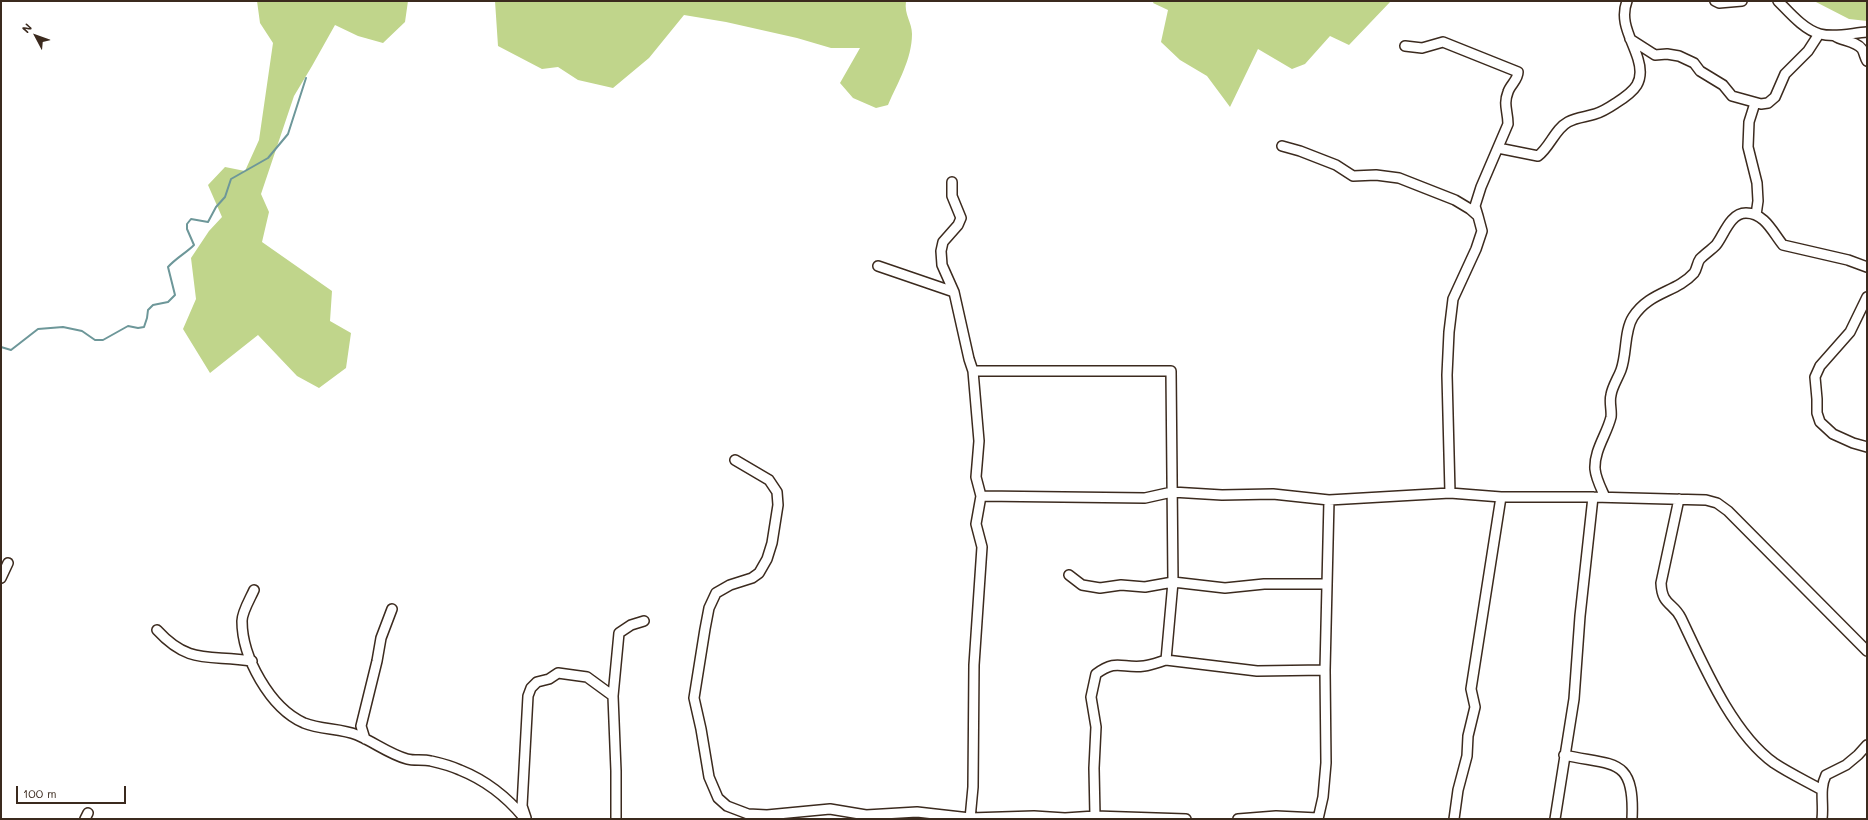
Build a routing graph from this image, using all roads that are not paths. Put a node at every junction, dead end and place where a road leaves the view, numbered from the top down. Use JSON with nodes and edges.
{"nodes":[{"id":1,"x":1627,"y":1,"type":"edge"},
{"id":2,"x":1715,"y":1,"type":"edge"},
{"id":3,"x":1742,"y":1,"type":"edge"},
{"id":4,"x":1778,"y":1,"type":"edge"},
{"id":5,"x":1867,"y":32,"type":"edge"},
{"id":6,"x":1819,"y":34,"type":"junction"},
{"id":7,"x":1835,"y":36,"type":"junction"},
{"id":8,"x":1630,"y":38,"type":"junction"},
{"id":9,"x":1405,"y":46,"type":"dead end"},
{"id":10,"x":1867,"y":61,"type":"edge"},
{"id":11,"x":1755,"y":103,"type":"junction"},
{"id":12,"x":1282,"y":146,"type":"dead end"},
{"id":13,"x":1498,"y":148,"type":"junction"},
{"id":14,"x":952,"y":182,"type":"dead end"},
{"id":15,"x":1756,"y":215,"type":"junction"},
{"id":16,"x":1478,"y":216,"type":"junction"},
{"id":17,"x":878,"y":266,"type":"dead end"},
{"id":18,"x":1867,"y":267,"type":"edge"},
{"id":19,"x":954,"y":292,"type":"junction"},
{"id":20,"x":1867,"y":297,"type":"edge"},
{"id":21,"x":973,"y":371,"type":"junction"},
{"id":22,"x":1867,"y":447,"type":"edge"},
{"id":23,"x":735,"y":460,"type":"dead end"},
{"id":24,"x":1172,"y":492,"type":"junction"},
{"id":25,"x":1450,"y":493,"type":"junction"},
{"id":26,"x":981,"y":496,"type":"junction"},
{"id":27,"x":1501,"y":497,"type":"junction"},
{"id":28,"x":1593,"y":497,"type":"junction"},
{"id":29,"x":1606,"y":497,"type":"junction"},
{"id":30,"x":1679,"y":499,"type":"junction"},
{"id":31,"x":1329,"y":500,"type":"junction"},
{"id":32,"x":8,"y":563,"type":"dead end"},
{"id":33,"x":1069,"y":575,"type":"dead end"},
{"id":34,"x":1,"y":578,"type":"edge"},
{"id":35,"x":1173,"y":582,"type":"junction"},
{"id":36,"x":1327,"y":584,"type":"junction"},
{"id":37,"x":254,"y":590,"type":"dead end"},
{"id":38,"x":392,"y":609,"type":"dead end"},
{"id":39,"x":644,"y":621,"type":"dead end"},
{"id":40,"x":157,"y":630,"type":"dead end"},
{"id":41,"x":1867,"y":651,"type":"edge"},
{"id":42,"x":1166,"y":660,"type":"junction"},
{"id":43,"x":252,"y":661,"type":"junction"},
{"id":44,"x":1324,"y":670,"type":"junction"},
{"id":45,"x":613,"y":696,"type":"junction"},
{"id":46,"x":365,"y":739,"type":"junction"},
{"id":47,"x":1867,"y":745,"type":"edge"},
{"id":48,"x":1564,"y":755,"type":"junction"},
{"id":49,"x":1822,"y":790,"type":"junction"},
{"id":50,"x":767,"y":817,"type":"edge"},
{"id":51,"x":1098,"y":817,"type":"edge"},
{"id":52,"x":970,"y":818,"type":"edge"},
{"id":53,"x":525,"y":819,"type":"edge"},
{"id":54,"x":616,"y":819,"type":"edge"},
{"id":55,"x":1186,"y":819,"type":"edge"},
{"id":56,"x":1238,"y":819,"type":"edge"},
{"id":57,"x":1318,"y":819,"type":"edge"},
{"id":58,"x":1454,"y":819,"type":"edge"},
{"id":59,"x":1555,"y":819,"type":"edge"},
{"id":60,"x":1632,"y":819,"type":"edge"},
{"id":61,"x":1822,"y":819,"type":"edge"}],
"edges":[{"from":1,"to":8,"type":"street"},
{"from":2,"to":3,"type":"street"},
{"from":4,"to":6,"type":"street"},
{"from":5,"to":7,"type":"street"},
{"from":6,"to":7,"type":"street"},
{"from":6,"to":11,"type":"street"},
{"from":7,"to":10,"type":"street"},
{"from":8,"to":11,"type":"street"},
{"from":8,"to":13,"type":"street"},
{"from":9,"to":13,"type":"street"},
{"from":11,"to":15,"type":"street"},
{"from":12,"to":16,"type":"street"},
{"from":13,"to":16,"type":"street"},
{"from":14,"to":19,"type":"street"},
{"from":15,"to":18,"type":"street"},
{"from":15,"to":29,"type":"street"},
{"from":16,"to":25,"type":"street"},
{"from":17,"to":19,"type":"street"},
{"from":19,"to":21,"type":"street"},
{"from":20,"to":22,"type":"street"},
{"from":21,"to":24,"type":"street"},
{"from":21,"to":26,"type":"street"},
{"from":23,"to":50,"type":"street"},
{"from":24,"to":26,"type":"street"},
{"from":24,"to":31,"type":"street"},
{"from":24,"to":35,"type":"street"},
{"from":25,"to":27,"type":"street"},
{"from":25,"to":31,"type":"street"},
{"from":26,"to":52,"type":"street"},
{"from":27,"to":28,"type":"street"},
{"from":27,"to":58,"type":"street"},
{"from":28,"to":29,"type":"street"},
{"from":28,"to":48,"type":"street"},
{"from":29,"to":30,"type":"street"},
{"from":30,"to":41,"type":"street"},
{"from":30,"to":49,"type":"street"},
{"from":31,"to":36,"type":"street"},
{"from":32,"to":34,"type":"street"},
{"from":33,"to":35,"type":"street"},
{"from":35,"to":36,"type":"street"},
{"from":35,"to":42,"type":"street"},
{"from":36,"to":44,"type":"street"},
{"from":37,"to":43,"type":"street"},
{"from":38,"to":46,"type":"street"},
{"from":39,"to":45,"type":"street"},
{"from":40,"to":43,"type":"street"},
{"from":42,"to":44,"type":"street"},
{"from":42,"to":51,"type":"street"},
{"from":43,"to":46,"type":"street"},
{"from":44,"to":57,"type":"street"},
{"from":45,"to":53,"type":"street"},
{"from":45,"to":54,"type":"street"},
{"from":46,"to":53,"type":"street"},
{"from":47,"to":49,"type":"street"},
{"from":48,"to":59,"type":"street"},
{"from":48,"to":60,"type":"street"},
{"from":49,"to":61,"type":"street"},
{"from":50,"to":52,"type":"street"},
{"from":51,"to":52,"type":"street"},
{"from":51,"to":55,"type":"street"},
{"from":56,"to":57,"type":"street"}]}
